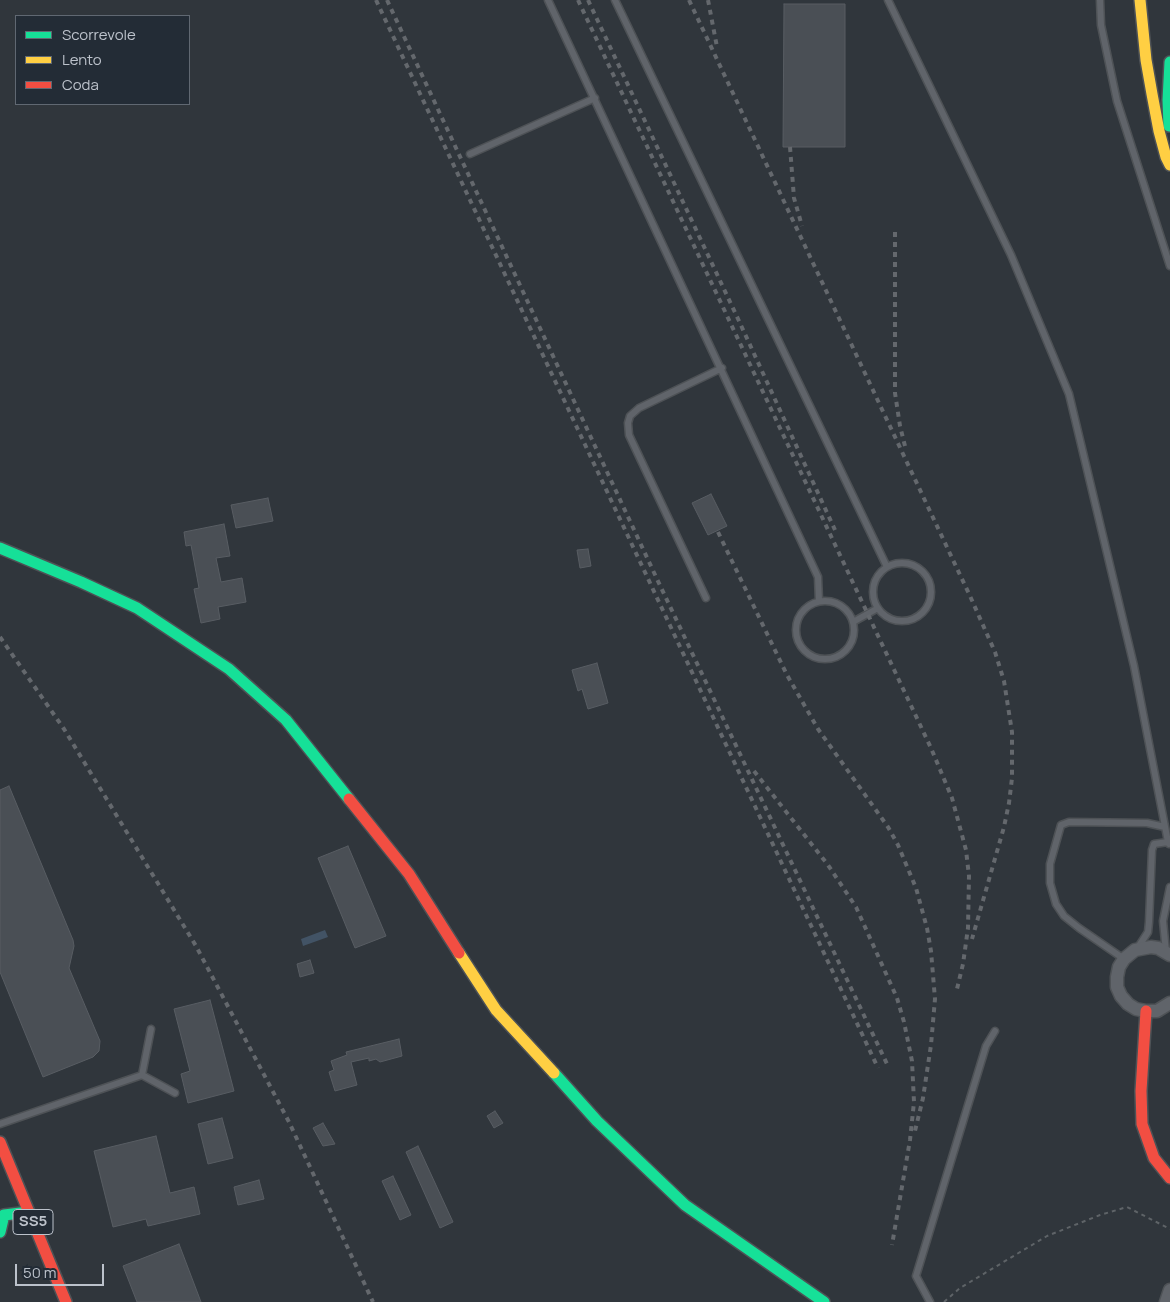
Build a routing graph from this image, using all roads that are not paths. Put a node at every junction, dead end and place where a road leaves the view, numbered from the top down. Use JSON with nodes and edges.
{"nodes":[{"id":1,"x":548,"y":0,"type":"edge"},
{"id":2,"x":615,"y":0,"type":"edge"},
{"id":3,"x":888,"y":0,"type":"edge"},
{"id":4,"x":1100,"y":0,"type":"edge"},
{"id":5,"x":1140,"y":0,"type":"edge"},
{"id":6,"x":1170,"y":62,"type":"edge"},
{"id":7,"x":595,"y":98,"type":"junction"},
{"id":8,"x":1170,"y":130,"type":"edge"},
{"id":9,"x":470,"y":154,"type":"dead end"},
{"id":10,"x":1170,"y":165,"type":"edge"},
{"id":11,"x":1170,"y":266,"type":"edge"},
{"id":12,"x":722,"y":368,"type":"junction"},
{"id":13,"x":0,"y":548,"type":"edge"},
{"id":14,"x":888,"y":566,"type":"junction"},
{"id":15,"x":706,"y":598,"type":"dead end"},
{"id":16,"x":819,"y":601,"type":"junction"},
{"id":17,"x":878,"y":608,"type":"junction"},
{"id":18,"x":853,"y":622,"type":"junction"},
{"id":19,"x":1165,"y":827,"type":"junction"},
{"id":20,"x":1169,"y":843,"type":"edge"},
{"id":21,"x":1170,"y":887,"type":"edge"},
{"id":22,"x":1136,"y":950,"type":"junction"},
{"id":23,"x":1168,"y":954,"type":"edge"},
{"id":24,"x":1124,"y":959,"type":"junction"},
{"id":25,"x":1170,"y":1003,"type":"edge"},
{"id":26,"x":1146,"y":1011,"type":"junction"},
{"id":27,"x":151,"y":1029,"type":"dead end"},
{"id":28,"x":995,"y":1031,"type":"dead end"},
{"id":29,"x":142,"y":1075,"type":"junction"},
{"id":30,"x":175,"y":1093,"type":"dead end"},
{"id":31,"x":0,"y":1124,"type":"edge"},
{"id":32,"x":0,"y":1142,"type":"edge"},
{"id":33,"x":1170,"y":1178,"type":"edge"},
{"id":34,"x":29,"y":1212,"type":"junction"},
{"id":35,"x":2,"y":1215,"type":"edge"},
{"id":36,"x":0,"y":1232,"type":"edge"},
{"id":37,"x":1170,"y":1290,"type":"edge"},
{"id":38,"x":66,"y":1302,"type":"edge"},
{"id":39,"x":824,"y":1302,"type":"edge"},
{"id":40,"x":930,"y":1302,"type":"edge"},
{"id":41,"x":1166,"y":1302,"type":"edge"}],
"edges":[{"from":1,"to":7,"type":"lane"},
{"from":2,"to":14,"type":"lane"},
{"from":3,"to":19,"type":"lane"},
{"from":4,"to":11,"type":"lane"},
{"from":5,"to":10,"type":"main road"},
{"from":6,"to":8,"type":"main road"},
{"from":7,"to":9,"type":"lane"},
{"from":7,"to":12,"type":"lane"},
{"from":12,"to":15,"type":"lane"},
{"from":12,"to":16,"type":"lane"},
{"from":13,"to":39,"type":"main road"},
{"from":14,"to":17,"type":"lane"},
{"from":14,"to":17,"type":"lane"},
{"from":16,"to":18,"type":"lane"},
{"from":16,"to":18,"type":"lane"},
{"from":17,"to":18,"type":"lane"},
{"from":19,"to":20,"type":"lane"},
{"from":19,"to":24,"type":"lane"},
{"from":20,"to":22,"type":"lane"},
{"from":21,"to":23,"type":"lane"},
{"from":22,"to":23,"type":"street"},
{"from":22,"to":24,"type":"street"},
{"from":24,"to":26,"type":"street"},
{"from":25,"to":26,"type":"street"},
{"from":26,"to":33,"type":"main road"},
{"from":27,"to":29,"type":"lane"},
{"from":28,"to":40,"type":"lane"},
{"from":29,"to":30,"type":"lane"},
{"from":29,"to":31,"type":"lane"},
{"from":32,"to":34,"type":"main road","number":"SS5"},
{"from":34,"to":35,"type":"main road"},
{"from":34,"to":38,"type":"main road","number":"SS5"},
{"from":35,"to":36,"type":"main road"},
{"from":37,"to":41,"type":"street"}]}
